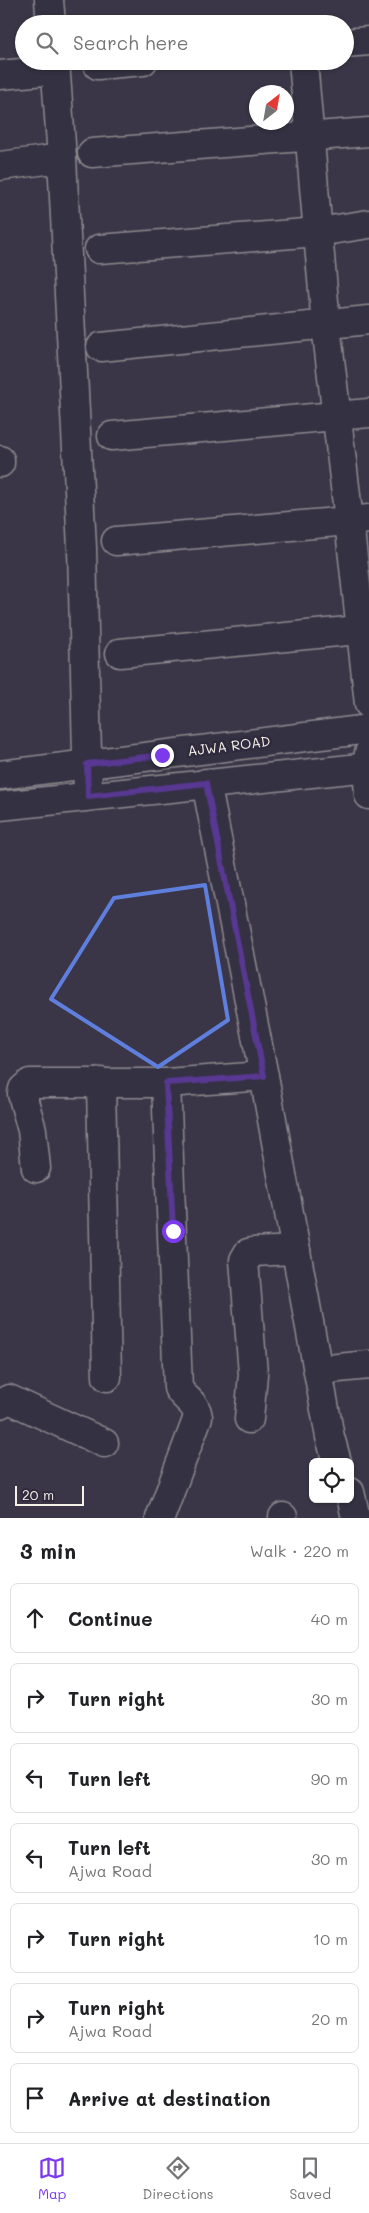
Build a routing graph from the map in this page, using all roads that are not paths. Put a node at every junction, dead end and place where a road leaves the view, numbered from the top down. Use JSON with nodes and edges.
{"nodes":[{"id":1,"x":49,"y":0,"type":"edge"},
{"id":2,"x":50,"y":15,"type":"edge"},
{"id":3,"x":369,"y":41,"type":"edge"},
{"id":4,"x":354,"y":42,"type":"edge"},
{"id":5,"x":31,"y":70,"type":"edge"},
{"id":6,"x":55,"y":70,"type":"edge"},
{"id":7,"x":304,"y":70,"type":"edge"},
{"id":8,"x":0,"y":75,"type":"edge"},
{"id":9,"x":369,"y":132,"type":"edge"},
{"id":10,"x":310,"y":136,"type":"junction"},
{"id":11,"x":92,"y":153,"type":"dead end"},
{"id":12,"x":62,"y":158,"type":"junction"},
{"id":13,"x":0,"y":166,"type":"edge"},
{"id":14,"x":369,"y":224,"type":"edge"},
{"id":15,"x":318,"y":232,"type":"junction"},
{"id":16,"x":99,"y":249,"type":"dead end"},
{"id":17,"x":369,"y":320,"type":"edge"},
{"id":18,"x":326,"y":325,"type":"junction"},
{"id":19,"x":101,"y":347,"type":"dead end"},
{"id":20,"x":369,"y":413,"type":"edge"},
{"id":21,"x":337,"y":417,"type":"junction"},
{"id":22,"x":112,"y":436,"type":"dead end"},
{"id":23,"x":359,"y":520,"type":"edge"},
{"id":24,"x":116,"y":541,"type":"dead end"},
{"id":25,"x":364,"y":630,"type":"edge"},
{"id":26,"x":120,"y":653,"type":"dead end"},
{"id":27,"x":369,"y":704,"type":"edge"},
{"id":28,"x":369,"y":729,"type":"edge"},
{"id":29,"x":368,"y":762,"type":"edge"},
{"id":30,"x":87,"y":764,"type":"junction"},
{"id":31,"x":0,"y":775,"type":"edge"},
{"id":32,"x":206,"y":783,"type":"junction"},
{"id":33,"x":88,"y":796,"type":"junction"},
{"id":34,"x":369,"y":796,"type":"edge"},
{"id":35,"x":0,"y":806,"type":"edge"},
{"id":36,"x":264,"y":1076,"type":"junction"},
{"id":37,"x":101,"y":1082,"type":"junction"},
{"id":38,"x":166,"y":1083,"type":"junction"},
{"id":39,"x":36,"y":1168,"type":"dead end"},
{"id":40,"x":296,"y":1250,"type":"junction"},
{"id":41,"x":369,"y":1365,"type":"edge"},
{"id":42,"x":318,"y":1370,"type":"junction"},
{"id":43,"x":107,"y":1377,"type":"dead end"},
{"id":44,"x":0,"y":1404,"type":"edge"},
{"id":45,"x":249,"y":1419,"type":"dead end"},
{"id":46,"x":104,"y":1443,"type":"dead end"},
{"id":47,"x":336,"y":1458,"type":"edge"},
{"id":48,"x":160,"y":1518,"type":"edge"}],
"edges":[{"from":1,"to":2,"type":"street"},
{"from":3,"to":4,"type":"street"},
{"from":5,"to":8,"type":"street"},
{"from":6,"to":12,"type":"street"},
{"from":7,"to":10,"type":"street"},
{"from":9,"to":10,"type":"street"},
{"from":10,"to":11,"type":"street"},
{"from":10,"to":15,"type":"street"},
{"from":12,"to":13,"type":"street"},
{"from":12,"to":30,"type":"street"},
{"from":14,"to":15,"type":"street"},
{"from":15,"to":16,"type":"street"},
{"from":15,"to":18,"type":"street"},
{"from":17,"to":18,"type":"street"},
{"from":18,"to":19,"type":"street"},
{"from":18,"to":21,"type":"street"},
{"from":20,"to":21,"type":"street"},
{"from":21,"to":22,"type":"street"},
{"from":21,"to":23,"type":"street"},
{"from":23,"to":24,"type":"street"},
{"from":23,"to":25,"type":"street"},
{"from":25,"to":26,"type":"street"},
{"from":25,"to":27,"type":"street"},
{"from":28,"to":30,"type":"street","name":"AJWA ROAD"},
{"from":29,"to":32,"type":"street"},
{"from":29,"to":34,"type":"street"},
{"from":30,"to":31,"type":"street","name":"AJWA ROAD"},
{"from":30,"to":33,"type":"street"},
{"from":32,"to":33,"type":"street"},
{"from":32,"to":36,"type":"street"},
{"from":33,"to":35,"type":"street"},
{"from":36,"to":38,"type":"street"},
{"from":36,"to":40,"type":"street"},
{"from":37,"to":38,"type":"street"},
{"from":37,"to":39,"type":"street"},
{"from":37,"to":43,"type":"street"},
{"from":38,"to":48,"type":"street"},
{"from":40,"to":42,"type":"street"},
{"from":40,"to":45,"type":"street"},
{"from":41,"to":42,"type":"street"},
{"from":42,"to":47,"type":"street"},
{"from":44,"to":46,"type":"street"}]}
